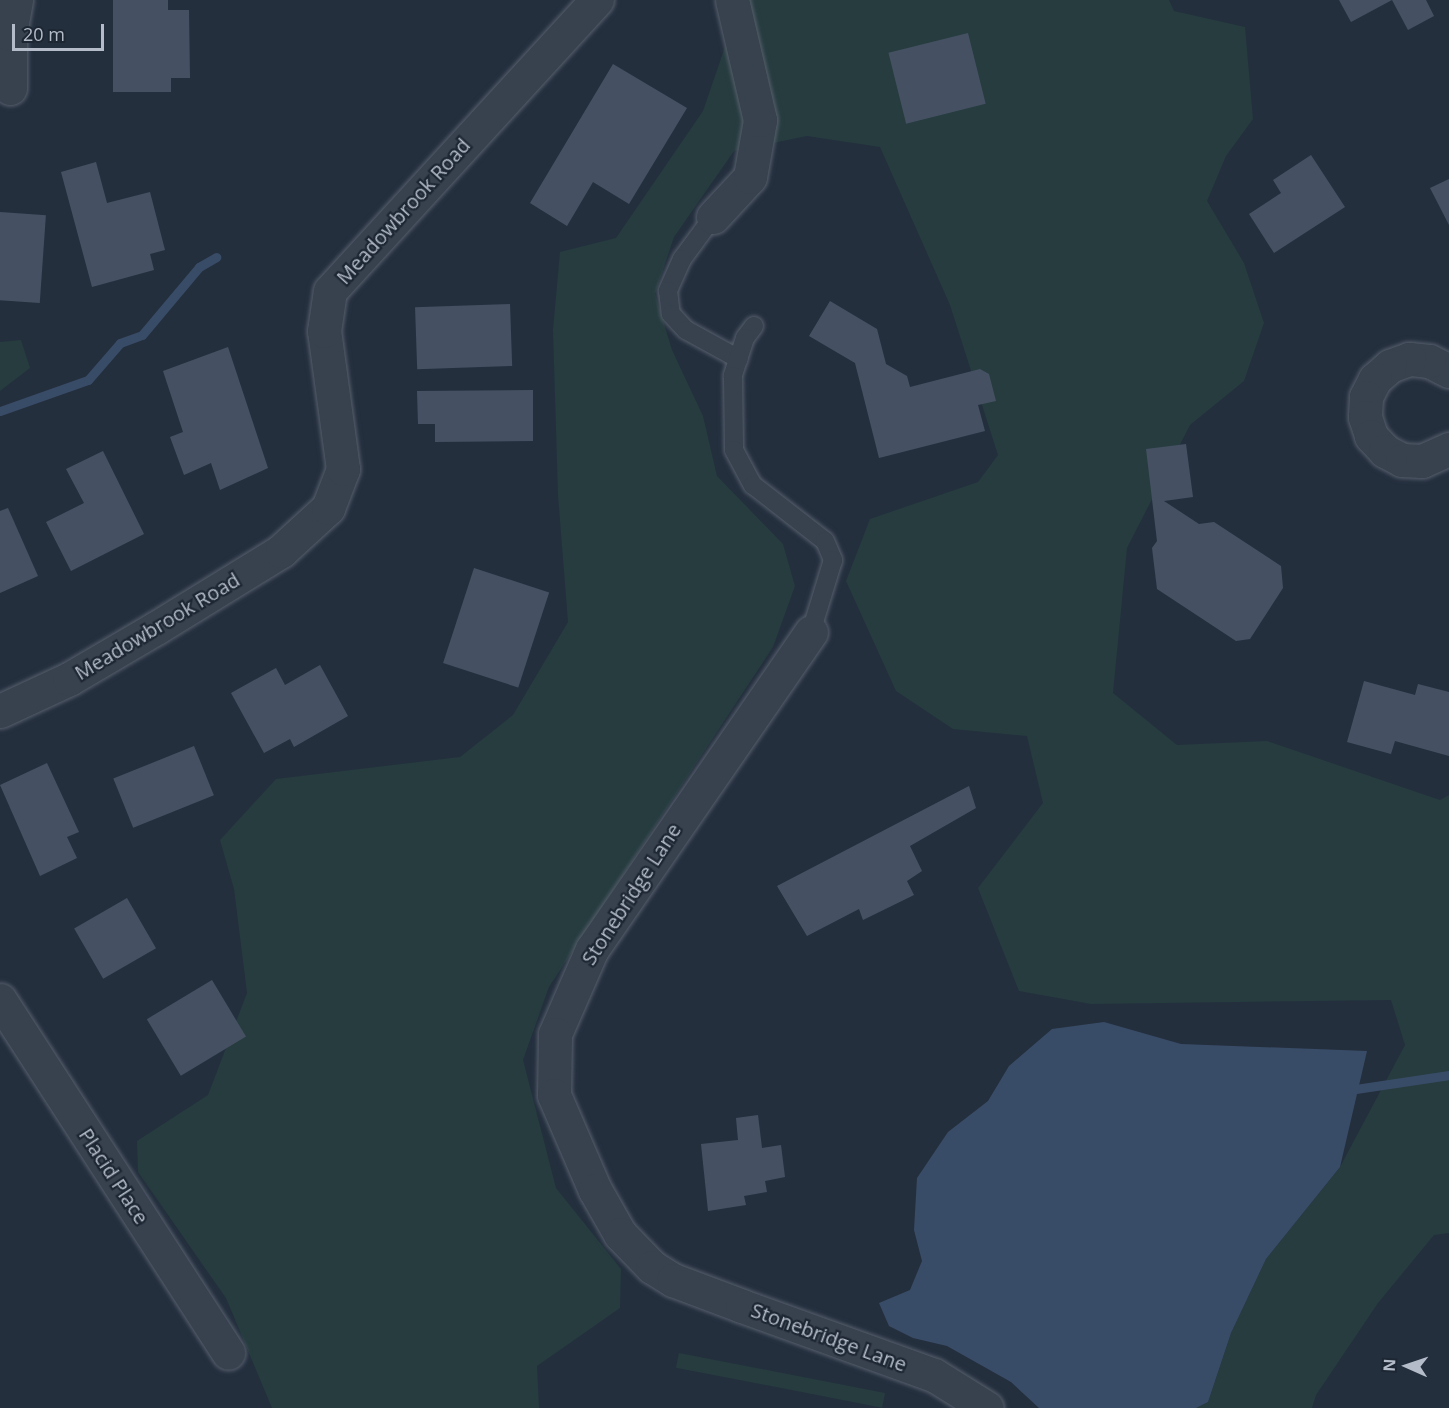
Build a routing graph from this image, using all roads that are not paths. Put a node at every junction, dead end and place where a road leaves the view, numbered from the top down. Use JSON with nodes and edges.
{"nodes":[{"id":1,"x":16,"y":0,"type":"edge"},
{"id":2,"x":597,"y":0,"type":"edge"},
{"id":3,"x":732,"y":0,"type":"edge"},
{"id":4,"x":10,"y":88,"type":"dead end"},
{"id":5,"x":713,"y":217,"type":"joint"},
{"id":6,"x":754,"y":326,"type":"dead end"},
{"id":7,"x":739,"y":359,"type":"junction"},
{"id":8,"x":1449,"y":371,"type":"edge"},
{"id":9,"x":1449,"y":448,"type":"edge"},
{"id":10,"x":811,"y":632,"type":"joint"},
{"id":11,"x":0,"y":711,"type":"edge"},
{"id":12,"x":0,"y":1000,"type":"edge"},
{"id":13,"x":228,"y":1353,"type":"dead end"},
{"id":14,"x":987,"y":1408,"type":"edge"}],
"edges":[{"from":1,"to":4,"type":"street"},
{"from":2,"to":11,"type":"street","name":"Meadowbrook Road"},
{"from":3,"to":5,"type":"street"},
{"from":5,"to":7,"type":"lane"},
{"from":6,"to":7,"type":"lane"},
{"from":7,"to":10,"type":"lane"},
{"from":8,"to":9,"type":"street"},
{"from":10,"to":14,"type":"street","name":"Stonebridge Lane"},
{"from":12,"to":13,"type":"street","name":"Placid Place"}]}
